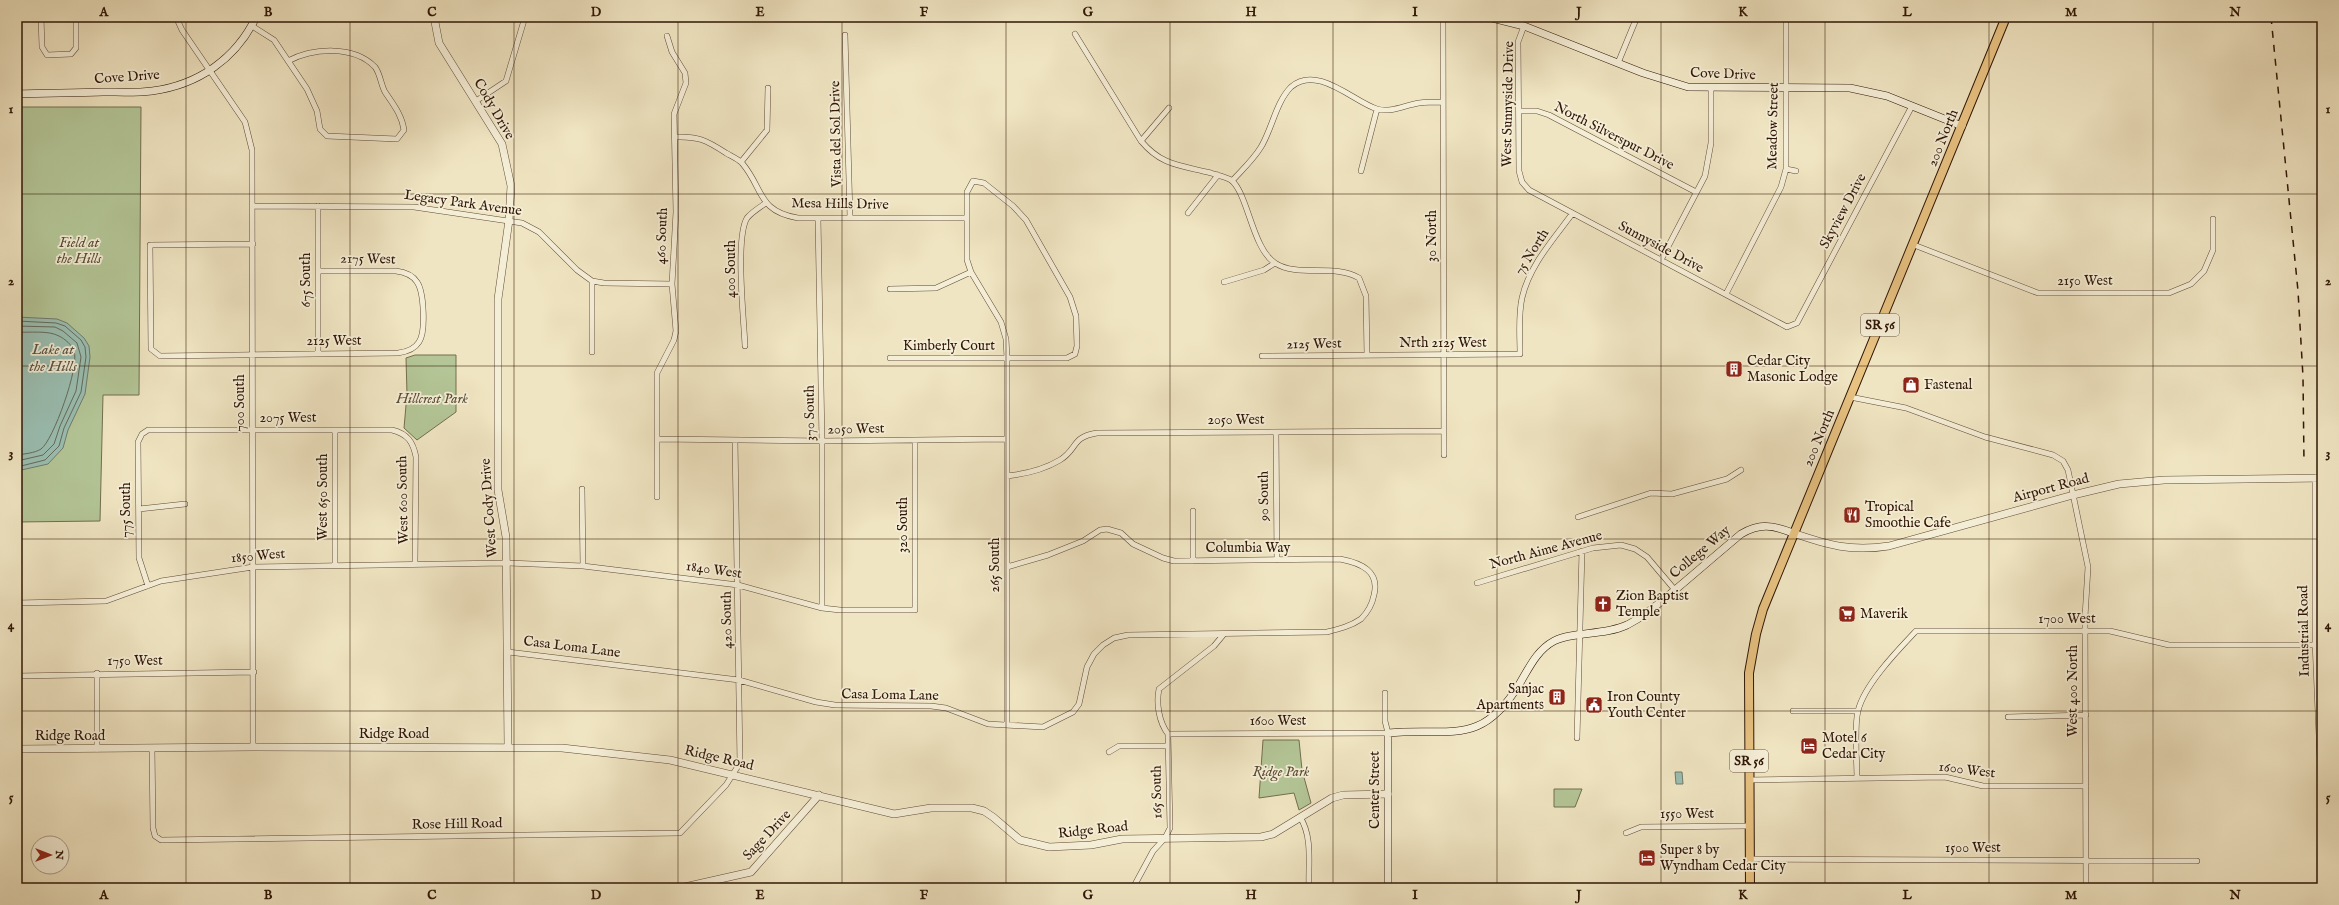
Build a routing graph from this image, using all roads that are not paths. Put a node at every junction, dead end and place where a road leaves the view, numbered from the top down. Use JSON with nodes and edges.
{"nodes":[{"id":1,"x":41,"y":17,"type":"edge"},
{"id":2,"x":76,"y":17,"type":"edge"},
{"id":3,"x":176,"y":17,"type":"edge"},
{"id":4,"x":256,"y":17,"type":"edge"},
{"id":5,"x":434,"y":17,"type":"edge"},
{"id":6,"x":525,"y":17,"type":"edge"},
{"id":7,"x":1443,"y":17,"type":"edge"},
{"id":8,"x":1488,"y":17,"type":"edge"},
{"id":9,"x":1637,"y":17,"type":"edge"},
{"id":10,"x":1786,"y":17,"type":"edge"},
{"id":11,"x":2006,"y":17,"type":"edge"},
{"id":12,"x":252,"y":26,"type":"junction"},
{"id":13,"x":1524,"y":26,"type":"junction"},
{"id":14,"x":1075,"y":34,"type":"dead end"},
{"id":15,"x":845,"y":35,"type":"dead end"},
{"id":16,"x":667,"y":36,"type":"dead end"},
{"id":17,"x":288,"y":61,"type":"junction"},
{"id":18,"x":1618,"y":63,"type":"junction"},
{"id":19,"x":210,"y":71,"type":"junction"},
{"id":20,"x":768,"y":88,"type":"dead end"},
{"id":21,"x":1711,"y":88,"type":"junction"},
{"id":22,"x":1787,"y":88,"type":"junction"},
{"id":23,"x":17,"y":94,"type":"edge"},
{"id":24,"x":476,"y":101,"type":"junction"},
{"id":25,"x":1443,"y":102,"type":"junction"},
{"id":26,"x":1912,"y":106,"type":"junction"},
{"id":27,"x":1169,"y":108,"type":"dead end"},
{"id":28,"x":1377,"y":109,"type":"junction"},
{"id":29,"x":1519,"y":111,"type":"junction"},
{"id":30,"x":1962,"y":126,"type":"junction"},
{"id":31,"x":674,"y":136,"type":"junction"},
{"id":32,"x":1140,"y":141,"type":"junction"},
{"id":33,"x":741,"y":162,"type":"junction"},
{"id":34,"x":1786,"y":169,"type":"junction"},
{"id":35,"x":1361,"y":171,"type":"dead end"},
{"id":36,"x":1796,"y":171,"type":"dead end"},
{"id":37,"x":1218,"y":175,"type":"junction"},
{"id":38,"x":1232,"y":181,"type":"junction"},
{"id":39,"x":1522,"y":182,"type":"joint"},
{"id":40,"x":1696,"y":192,"type":"junction"},
{"id":41,"x":766,"y":203,"type":"junction"},
{"id":42,"x":252,"y":206,"type":"junction"},
{"id":43,"x":318,"y":206,"type":"junction"},
{"id":44,"x":1188,"y":213,"type":"dead end"},
{"id":45,"x":1572,"y":214,"type":"junction"},
{"id":46,"x":850,"y":217,"type":"junction"},
{"id":47,"x":818,"y":218,"type":"junction"},
{"id":48,"x":966,"y":218,"type":"junction"},
{"id":49,"x":2213,"y":219,"type":"dead end"},
{"id":50,"x":509,"y":220,"type":"junction"},
{"id":51,"x":253,"y":244,"type":"junction"},
{"id":52,"x":1914,"y":245,"type":"junction"},
{"id":53,"x":1660,"y":260,"type":"junction"},
{"id":54,"x":1274,"y":263,"type":"junction"},
{"id":55,"x":318,"y":271,"type":"junction"},
{"id":56,"x":971,"y":272,"type":"junction"},
{"id":57,"x":592,"y":281,"type":"junction"},
{"id":58,"x":1224,"y":282,"type":"dead end"},
{"id":59,"x":672,"y":284,"type":"junction"},
{"id":60,"x":890,"y":289,"type":"dead end"},
{"id":61,"x":1726,"y":294,"type":"junction"},
{"id":62,"x":1793,"y":327,"type":"joint"},
{"id":63,"x":745,"y":346,"type":"dead end"},
{"id":64,"x":414,"y":347,"type":"joint"},
{"id":65,"x":592,"y":352,"type":"dead end"},
{"id":66,"x":318,"y":353,"type":"junction"},
{"id":67,"x":1520,"y":354,"type":"joint"},
{"id":68,"x":1367,"y":355,"type":"junction"},
{"id":69,"x":1444,"y":355,"type":"junction"},
{"id":70,"x":252,"y":356,"type":"junction"},
{"id":71,"x":1262,"y":356,"type":"dead end"},
{"id":72,"x":890,"y":358,"type":"dead end"},
{"id":73,"x":1007,"y":358,"type":"junction"},
{"id":74,"x":1850,"y":397,"type":"junction"},
{"id":75,"x":252,"y":430,"type":"junction"},
{"id":76,"x":335,"y":430,"type":"junction"},
{"id":77,"x":1444,"y":431,"type":"junction"},
{"id":78,"x":1276,"y":432,"type":"junction"},
{"id":79,"x":142,"y":434,"type":"joint"},
{"id":80,"x":409,"y":437,"type":"joint"},
{"id":81,"x":658,"y":439,"type":"junction"},
{"id":82,"x":1007,"y":439,"type":"junction"},
{"id":83,"x":735,"y":440,"type":"junction"},
{"id":84,"x":915,"y":440,"type":"junction"},
{"id":85,"x":822,"y":441,"type":"junction"},
{"id":86,"x":1444,"y":455,"type":"dead end"},
{"id":87,"x":1741,"y":470,"type":"dead end"},
{"id":88,"x":1007,"y":476,"type":"junction"},
{"id":89,"x":2319,"y":478,"type":"edge"},
{"id":90,"x":582,"y":489,"type":"dead end"},
{"id":91,"x":2073,"y":495,"type":"junction"},
{"id":92,"x":657,"y":497,"type":"dead end"},
{"id":93,"x":185,"y":504,"type":"dead end"},
{"id":94,"x":139,"y":509,"type":"junction"},
{"id":95,"x":1193,"y":511,"type":"dead end"},
{"id":96,"x":1578,"y":517,"type":"dead end"},
{"id":97,"x":1793,"y":533,"type":"junction"},
{"id":98,"x":1582,"y":551,"type":"junction"},
{"id":99,"x":1277,"y":560,"type":"junction"},
{"id":100,"x":1193,"y":561,"type":"junction"},
{"id":101,"x":415,"y":563,"type":"junction"},
{"id":102,"x":506,"y":563,"type":"junction"},
{"id":103,"x":335,"y":564,"type":"junction"},
{"id":104,"x":253,"y":566,"type":"junction"},
{"id":105,"x":582,"y":566,"type":"junction"},
{"id":106,"x":1007,"y":568,"type":"junction"},
{"id":107,"x":1477,"y":583,"type":"dead end"},
{"id":108,"x":738,"y":585,"type":"junction"},
{"id":109,"x":148,"y":586,"type":"junction"},
{"id":110,"x":1675,"y":590,"type":"junction"},
{"id":111,"x":17,"y":603,"type":"edge"},
{"id":112,"x":822,"y":608,"type":"junction"},
{"id":113,"x":915,"y":610,"type":"joint"},
{"id":114,"x":2085,"y":631,"type":"junction"},
{"id":115,"x":1224,"y":634,"type":"junction"},
{"id":116,"x":1580,"y":636,"type":"junction"},
{"id":117,"x":2316,"y":645,"type":"junction"},
{"id":118,"x":508,"y":652,"type":"junction"},
{"id":119,"x":254,"y":672,"type":"junction"},
{"id":120,"x":97,"y":674,"type":"junction"},
{"id":121,"x":17,"y":676,"type":"edge"},
{"id":122,"x":739,"y":680,"type":"junction"},
{"id":123,"x":1385,"y":693,"type":"dead end"},
{"id":124,"x":1793,"y":711,"type":"dead end"},
{"id":125,"x":1858,"y":711,"type":"junction"},
{"id":126,"x":2086,"y":715,"type":"junction"},
{"id":127,"x":2008,"y":717,"type":"dead end"},
{"id":128,"x":1007,"y":726,"type":"junction"},
{"id":129,"x":1388,"y":733,"type":"junction"},
{"id":130,"x":1168,"y":734,"type":"junction"},
{"id":131,"x":1577,"y":738,"type":"dead end"},
{"id":132,"x":1168,"y":746,"type":"junction"},
{"id":133,"x":253,"y":747,"type":"junction"},
{"id":134,"x":508,"y":747,"type":"junction"},
{"id":135,"x":152,"y":748,"type":"junction"},
{"id":136,"x":17,"y":749,"type":"edge"},
{"id":137,"x":97,"y":749,"type":"junction"},
{"id":138,"x":1109,"y":752,"type":"dead end"},
{"id":139,"x":735,"y":774,"type":"junction"},
{"id":140,"x":1857,"y":779,"type":"junction"},
{"id":141,"x":1749,"y":780,"type":"junction"},
{"id":142,"x":2322,"y":783,"type":"edge"},
{"id":143,"x":2086,"y":786,"type":"junction"},
{"id":144,"x":1388,"y":794,"type":"junction"},
{"id":145,"x":819,"y":795,"type":"junction"},
{"id":146,"x":1300,"y":817,"type":"junction"},
{"id":147,"x":1749,"y":826,"type":"junction"},
{"id":148,"x":1626,"y":833,"type":"dead end"},
{"id":149,"x":1165,"y":838,"type":"junction"},
{"id":150,"x":1750,"y":859,"type":"junction"},
{"id":151,"x":2086,"y":861,"type":"junction"},
{"id":152,"x":2197,"y":861,"type":"dead end"},
{"id":153,"x":680,"y":888,"type":"edge"},
{"id":154,"x":1133,"y":888,"type":"edge"},
{"id":155,"x":1309,"y":888,"type":"edge"},
{"id":156,"x":1388,"y":888,"type":"edge"},
{"id":157,"x":1750,"y":888,"type":"edge"},
{"id":158,"x":2086,"y":888,"type":"edge"}],
"edges":[{"from":1,"to":2,"type":"street"},
{"from":3,"to":19,"type":"street","name":"700 South"},
{"from":4,"to":12,"type":"street","name":"Cove Drive"},
{"from":5,"to":24,"type":"street","name":"Cody Drive"},
{"from":6,"to":24,"type":"street"},
{"from":7,"to":25,"type":"street","name":"30 North"},
{"from":8,"to":13,"type":"street","name":"Cove Drive"},
{"from":9,"to":18,"type":"street"},
{"from":10,"to":22,"type":"street","name":"Meadow Street"},
{"from":11,"to":30,"type":"main road","name":"200 North","number":"SR 56"},
{"from":12,"to":17,"type":"street"},
{"from":12,"to":19,"type":"street","name":"Cove Drive"},
{"from":13,"to":18,"type":"street","name":"Cove Drive"},
{"from":13,"to":29,"type":"street","name":"West Sunnyside Drive"},
{"from":14,"to":32,"type":"street"},
{"from":15,"to":46,"type":"street","name":"Vista del Sol Drive"},
{"from":16,"to":31,"type":"street","name":"460 South"},
{"from":17,"to":17,"type":"street"},
{"from":18,"to":21,"type":"street","name":"Cove Drive"},
{"from":19,"to":23,"type":"street","name":"Cove Drive"},
{"from":19,"to":42,"type":"street","name":"700 South"},
{"from":20,"to":33,"type":"street"},
{"from":21,"to":22,"type":"street","name":"Cove Drive"},
{"from":21,"to":40,"type":"street"},
{"from":22,"to":26,"type":"street","name":"Cove Drive"},
{"from":22,"to":34,"type":"street","name":"Meadow Street"},
{"from":24,"to":50,"type":"street","name":"Cody Drive"},
{"from":25,"to":28,"type":"street"},
{"from":25,"to":69,"type":"street","name":"30 North"},
{"from":26,"to":30,"type":"street","name":"Cove Drive"},
{"from":26,"to":62,"type":"street","name":"Skyview Drive"},
{"from":27,"to":32,"type":"street"},
{"from":28,"to":35,"type":"street"},
{"from":28,"to":38,"type":"street"},
{"from":29,"to":39,"type":"street","name":"West Sunnyside Drive"},
{"from":29,"to":40,"type":"street","name":"North Silverspur Drive"},
{"from":30,"to":52,"type":"main road","name":"200 North","number":"SR 56"},
{"from":31,"to":33,"type":"street","name":"Mesa Hills Drive"},
{"from":31,"to":59,"type":"street","name":"460 South"},
{"from":32,"to":37,"type":"street"},
{"from":33,"to":41,"type":"street","name":"Mesa Hills Drive"},
{"from":34,"to":36,"type":"street"},
{"from":34,"to":61,"type":"street","name":"Meadow Street"},
{"from":37,"to":38,"type":"street"},
{"from":37,"to":44,"type":"street"},
{"from":38,"to":54,"type":"street"},
{"from":39,"to":45,"type":"street","name":"Sunnyside Drive"},
{"from":40,"to":53,"type":"street"},
{"from":41,"to":47,"type":"street","name":"Mesa Hills Drive"},
{"from":41,"to":63,"type":"street","name":"400 South"},
{"from":42,"to":43,"type":"street","name":"Legacy Park Avenue"},
{"from":42,"to":51,"type":"street","name":"700 South"},
{"from":43,"to":50,"type":"street","name":"Legacy Park Avenue"},
{"from":43,"to":55,"type":"street","name":"675 South"},
{"from":45,"to":53,"type":"street","name":"Sunnyside Drive"},
{"from":45,"to":67,"type":"street","name":"75 North"},
{"from":46,"to":47,"type":"street","name":"Mesa Hills Drive"},
{"from":46,"to":48,"type":"street","name":"Mesa Hills Drive"},
{"from":47,"to":85,"type":"street","name":"370 South"},
{"from":48,"to":56,"type":"street"},
{"from":48,"to":73,"type":"street","name":"Kimberly Court"},
{"from":49,"to":52,"type":"street","name":"2150 West"},
{"from":50,"to":57,"type":"street","name":"Legacy Park Avenue"},
{"from":50,"to":102,"type":"street","name":"West Cody Drive"},
{"from":51,"to":70,"type":"street","name":"700 South"},
{"from":51,"to":70,"type":"street","name":"2125 West"},
{"from":52,"to":74,"type":"main road","name":"200 North","number":"SR 56"},
{"from":53,"to":61,"type":"street","name":"Sunnyside Drive"},
{"from":54,"to":58,"type":"street"},
{"from":54,"to":68,"type":"street"},
{"from":55,"to":64,"type":"street","name":"2175 West"},
{"from":55,"to":66,"type":"street","name":"675 South"},
{"from":56,"to":60,"type":"street"},
{"from":56,"to":73,"type":"street"},
{"from":57,"to":59,"type":"street","name":"Legacy Park Avenue"},
{"from":57,"to":65,"type":"street"},
{"from":59,"to":81,"type":"street","name":"460 South"},
{"from":61,"to":62,"type":"street","name":"Sunnyside Drive"},
{"from":64,"to":66,"type":"street","name":"2125 West"},
{"from":66,"to":70,"type":"street","name":"2125 West"},
{"from":67,"to":69,"type":"street","name":"Nrth 2125 West"},
{"from":68,"to":69,"type":"street","name":"Nrth 2125 West"},
{"from":68,"to":71,"type":"street","name":"2125 West"},
{"from":69,"to":77,"type":"street","name":"30 North"},
{"from":70,"to":75,"type":"street","name":"700 South"},
{"from":72,"to":73,"type":"street","name":"Kimberly Court"},
{"from":73,"to":82,"type":"street","name":"265 South"},
{"from":74,"to":91,"type":"street","name":"West 400 North"},
{"from":74,"to":97,"type":"main road","name":"200 North","number":"SR 56"},
{"from":75,"to":76,"type":"street","name":"2075 West"},
{"from":75,"to":79,"type":"street","name":"2075 West"},
{"from":75,"to":104,"type":"street","name":"700 South"},
{"from":76,"to":80,"type":"street","name":"2075 West"},
{"from":76,"to":103,"type":"street","name":"West 650 South"},
{"from":77,"to":78,"type":"street","name":"2050 West"},
{"from":77,"to":86,"type":"street","name":"30 North"},
{"from":78,"to":88,"type":"street","name":"2050 West"},
{"from":78,"to":99,"type":"street","name":"90 South"},
{"from":79,"to":94,"type":"street","name":"775 South"},
{"from":80,"to":101,"type":"street","name":"West 600 South"},
{"from":81,"to":83,"type":"street","name":"2050 West"},
{"from":81,"to":92,"type":"street","name":"460 South"},
{"from":82,"to":84,"type":"street","name":"2050 West"},
{"from":82,"to":88,"type":"street","name":"265 South"},
{"from":83,"to":85,"type":"street","name":"2050 West"},
{"from":83,"to":108,"type":"street","name":"420 South"},
{"from":84,"to":85,"type":"street","name":"2050 West"},
{"from":84,"to":113,"type":"street","name":"320 South"},
{"from":85,"to":112,"type":"street","name":"370 South"},
{"from":87,"to":96,"type":"street"},
{"from":88,"to":106,"type":"street","name":"265 South"},
{"from":89,"to":91,"type":"street","name":"Airport Road"},
{"from":89,"to":117,"type":"street","name":"Industrial Road"},
{"from":90,"to":105,"type":"street"},
{"from":91,"to":97,"type":"street","name":"Airport Road"},
{"from":91,"to":114,"type":"street","name":"West 400 North"},
{"from":93,"to":94,"type":"street"},
{"from":94,"to":109,"type":"street","name":"775 South"},
{"from":95,"to":100,"type":"street"},
{"from":97,"to":110,"type":"street","name":"College Way"},
{"from":97,"to":141,"type":"main road","name":"200 North","number":"SR 56"},
{"from":98,"to":107,"type":"street","name":"North Aime Avenue"},
{"from":98,"to":110,"type":"street","name":"North Aime Avenue"},
{"from":98,"to":116,"type":"street"},
{"from":99,"to":100,"type":"street","name":"Columbia Way"},
{"from":99,"to":115,"type":"street","name":"Columbia Way"},
{"from":100,"to":106,"type":"street","name":"Columbia Way"},
{"from":101,"to":102,"type":"street","name":"1850 West"},
{"from":101,"to":103,"type":"street","name":"1850 West"},
{"from":102,"to":105,"type":"street","name":"1840 West"},
{"from":102,"to":118,"type":"street","name":"West Cody Drive"},
{"from":103,"to":104,"type":"street","name":"1850 West"},
{"from":104,"to":109,"type":"street","name":"1850 West"},
{"from":104,"to":119,"type":"street","name":"700 South"},
{"from":105,"to":108,"type":"street","name":"1840 West"},
{"from":106,"to":128,"type":"street","name":"265 South"},
{"from":108,"to":112,"type":"street","name":"1840 West"},
{"from":108,"to":122,"type":"street","name":"420 South"},
{"from":109,"to":111,"type":"street","name":"1850 West"},
{"from":110,"to":116,"type":"street","name":"College Way"},
{"from":112,"to":113,"type":"street","name":"1840 West"},
{"from":114,"to":117,"type":"street","name":"1700 West"},
{"from":114,"to":125,"type":"street","name":"1700 West"},
{"from":114,"to":126,"type":"street","name":"West 400 North"},
{"from":115,"to":128,"type":"street","name":"Casa Loma Lane"},
{"from":115,"to":130,"type":"street"},
{"from":116,"to":129,"type":"street","name":"College Way"},
{"from":116,"to":131,"type":"street"},
{"from":117,"to":142,"type":"street","name":"Industrial Road"},
{"from":118,"to":122,"type":"street","name":"Casa Loma Lane"},
{"from":118,"to":134,"type":"street","name":"West Cody Drive"},
{"from":119,"to":120,"type":"street","name":"1750 West"},
{"from":119,"to":133,"type":"street","name":"700 South"},
{"from":120,"to":121,"type":"street","name":"1750 West"},
{"from":120,"to":137,"type":"street"},
{"from":122,"to":128,"type":"street","name":"Casa Loma Lane"},
{"from":122,"to":139,"type":"street","name":"420 South"},
{"from":123,"to":129,"type":"street","name":"Center Street"},
{"from":124,"to":125,"type":"street"},
{"from":125,"to":140,"type":"street","name":"1700 West"},
{"from":126,"to":127,"type":"street"},
{"from":126,"to":143,"type":"street","name":"West 400 North"},
{"from":129,"to":130,"type":"street","name":"1600 West"},
{"from":129,"to":144,"type":"street","name":"Center Street"},
{"from":130,"to":132,"type":"street","name":"165 South"},
{"from":132,"to":138,"type":"street"},
{"from":132,"to":149,"type":"street","name":"165 South"},
{"from":133,"to":134,"type":"street","name":"Ridge Road"},
{"from":133,"to":135,"type":"street","name":"Ridge Road"},
{"from":134,"to":139,"type":"street","name":"Ridge Road"},
{"from":135,"to":137,"type":"street","name":"Ridge Road"},
{"from":135,"to":139,"type":"street","name":"Rose Hill Road"},
{"from":136,"to":137,"type":"street","name":"Ridge Road"},
{"from":139,"to":145,"type":"street","name":"Ridge Road"},
{"from":140,"to":141,"type":"street","name":"1600 West"},
{"from":140,"to":143,"type":"street","name":"1600 West"},
{"from":141,"to":147,"type":"main road","name":"200 North","number":"SR 56"},
{"from":143,"to":151,"type":"street","name":"West 400 North"},
{"from":144,"to":146,"type":"street","name":"Ridge Road"},
{"from":144,"to":156,"type":"street","name":"Center Street"},
{"from":145,"to":149,"type":"street","name":"Ridge Road"},
{"from":145,"to":153,"type":"street","name":"Sage Drive"},
{"from":146,"to":149,"type":"street","name":"Ridge Road"},
{"from":146,"to":155,"type":"street"},
{"from":147,"to":148,"type":"street","name":"1550 West"},
{"from":147,"to":150,"type":"main road","name":"200 North","number":"SR 56"},
{"from":149,"to":154,"type":"street","name":"165 South"},
{"from":150,"to":151,"type":"street","name":"1500 West"},
{"from":150,"to":157,"type":"main road","name":"200 North","number":"SR 56"},
{"from":151,"to":152,"type":"street","name":"1500 West"},
{"from":151,"to":158,"type":"street","name":"West 400 North"}]}
